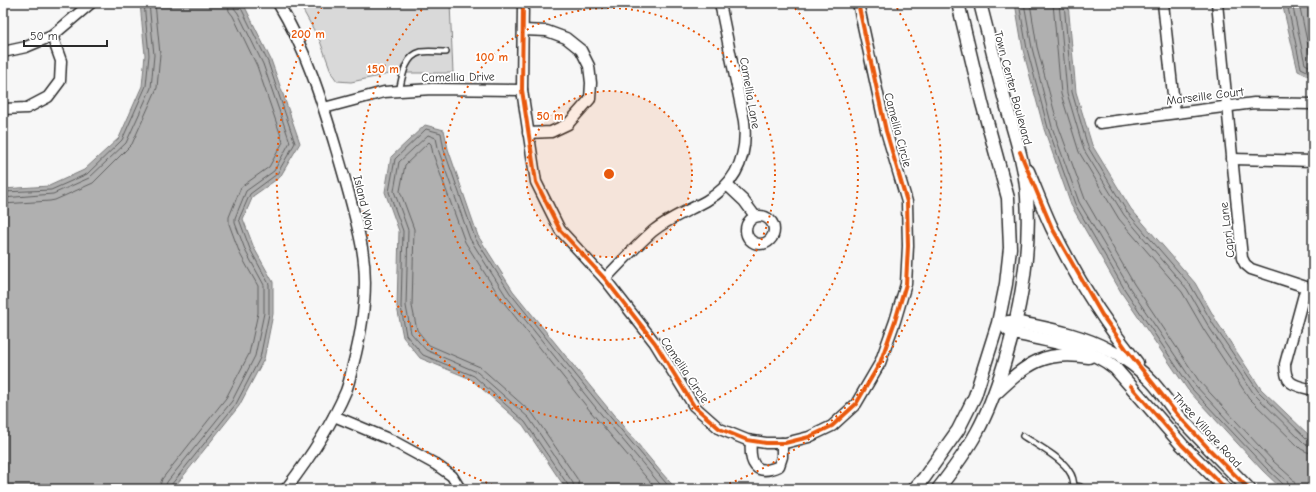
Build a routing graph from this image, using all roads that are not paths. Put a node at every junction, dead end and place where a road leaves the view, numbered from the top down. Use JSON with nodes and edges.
{"nodes":[{"id":1,"x":90,"y":3,"type":"edge"},
{"id":2,"x":278,"y":3,"type":"edge"},
{"id":3,"x":523,"y":3,"type":"edge"},
{"id":4,"x":720,"y":3,"type":"edge"},
{"id":5,"x":858,"y":3,"type":"edge"},
{"id":6,"x":958,"y":3,"type":"edge"},
{"id":7,"x":980,"y":3,"type":"edge"},
{"id":8,"x":1163,"y":3,"type":"edge"},
{"id":9,"x":1217,"y":3,"type":"edge"},
{"id":10,"x":523,"y":30,"type":"junction"},
{"id":11,"x":52,"y":36,"type":"junction"},
{"id":12,"x":3,"y":52,"type":"edge"},
{"id":13,"x":446,"y":52,"type":"dead end"},
{"id":14,"x":522,"y":90,"type":"junction"},
{"id":15,"x":399,"y":92,"type":"junction"},
{"id":16,"x":1313,"y":104,"type":"edge"},
{"id":17,"x":1227,"y":106,"type":"junction"},
{"id":18,"x":324,"y":108,"type":"junction"},
{"id":19,"x":3,"y":109,"type":"edge"},
{"id":20,"x":1175,"y":114,"type":"junction"},
{"id":21,"x":1100,"y":123,"type":"dead end"},
{"id":22,"x":528,"y":133,"type":"junction"},
{"id":23,"x":1020,"y":152,"type":"junction"},
{"id":24,"x":1232,"y":159,"type":"junction"},
{"id":25,"x":1313,"y":161,"type":"edge"},
{"id":26,"x":727,"y":185,"type":"junction"},
{"id":27,"x":755,"y":216,"type":"dead end"},
{"id":28,"x":604,"y":279,"type":"junction"},
{"id":29,"x":998,"y":323,"type":"junction"},
{"id":30,"x":1014,"y":327,"type":"junction"},
{"id":31,"x":1104,"y":359,"type":"junction"},
{"id":32,"x":1152,"y":383,"type":"junction"},
{"id":33,"x":1313,"y":390,"type":"edge"},
{"id":34,"x":995,"y":394,"type":"junction"},
{"id":35,"x":334,"y":416,"type":"junction"},
{"id":36,"x":1023,"y":436,"type":"dead end"},
{"id":37,"x":751,"y":441,"type":"junction"},
{"id":38,"x":782,"y":443,"type":"junction"},
{"id":39,"x":286,"y":489,"type":"edge"},
{"id":40,"x":460,"y":489,"type":"edge"},
{"id":41,"x":914,"y":489,"type":"edge"},
{"id":42,"x":938,"y":489,"type":"edge"},
{"id":43,"x":1076,"y":489,"type":"edge"},
{"id":44,"x":1226,"y":489,"type":"edge"},
{"id":45,"x":1249,"y":489,"type":"edge"}],
"edges":[{"from":1,"to":11,"type":"street"},
{"from":2,"to":18,"type":"street","name":"Island Way"},
{"from":3,"to":10,"type":"street","name":"Camellia Circle"},
{"from":4,"to":26,"type":"street","name":"Camellia Lane"},
{"from":5,"to":38,"type":"street","name":"Camellia Circle"},
{"from":6,"to":29,"type":"street"},
{"from":7,"to":23,"type":"street","name":"Town Center Boulevard"},
{"from":8,"to":20,"type":"street"},
{"from":9,"to":17,"type":"street","name":"Capri Lane"},
{"from":10,"to":14,"type":"street","name":"Camellia Circle"},
{"from":10,"to":22,"type":"street"},
{"from":11,"to":12,"type":"street"},
{"from":11,"to":19,"type":"street"},
{"from":13,"to":15,"type":"lane"},
{"from":14,"to":15,"type":"street","name":"Camellia Drive"},
{"from":14,"to":22,"type":"street","name":"Camellia Circle"},
{"from":15,"to":18,"type":"street","name":"Camellia Drive"},
{"from":16,"to":17,"type":"street","name":"Marseille Court"},
{"from":17,"to":20,"type":"street","name":"Marseille Court"},
{"from":17,"to":24,"type":"street","name":"Capri Lane"},
{"from":18,"to":35,"type":"street","name":"Island Way"},
{"from":20,"to":21,"type":"street","name":"Marseille Court"},
{"from":22,"to":28,"type":"street","name":"Camellia Circle"},
{"from":23,"to":30,"type":"street","name":"Town Center Boulevard"},
{"from":23,"to":32,"type":"street"},
{"from":24,"to":25,"type":"street"},
{"from":24,"to":33,"type":"street","name":"Capri Lane"},
{"from":26,"to":27,"type":"street"},
{"from":26,"to":28,"type":"street","name":"Camellia Lane"},
{"from":28,"to":37,"type":"street","name":"Camellia Circle"},
{"from":29,"to":30,"type":"street","name":"Three Village Road"},
{"from":29,"to":41,"type":"street"},
{"from":30,"to":31,"type":"street","name":"Three Village Road"},
{"from":30,"to":32,"type":"street","name":"Three Village Road"},
{"from":30,"to":34,"type":"street","name":"Town Center Boulevard"},
{"from":31,"to":34,"type":"street"},
{"from":31,"to":44,"type":"street","name":"Three Village Road"},
{"from":32,"to":45,"type":"street","name":"Three Village Road"},
{"from":34,"to":42,"type":"street","name":"Town Center Boulevard"},
{"from":35,"to":39,"type":"street","name":"Island Way"},
{"from":35,"to":40,"type":"street"},
{"from":36,"to":43,"type":"lane"},
{"from":37,"to":38,"type":"street","name":"Camellia Circle"},
{"from":37,"to":38,"type":"street"}]}
